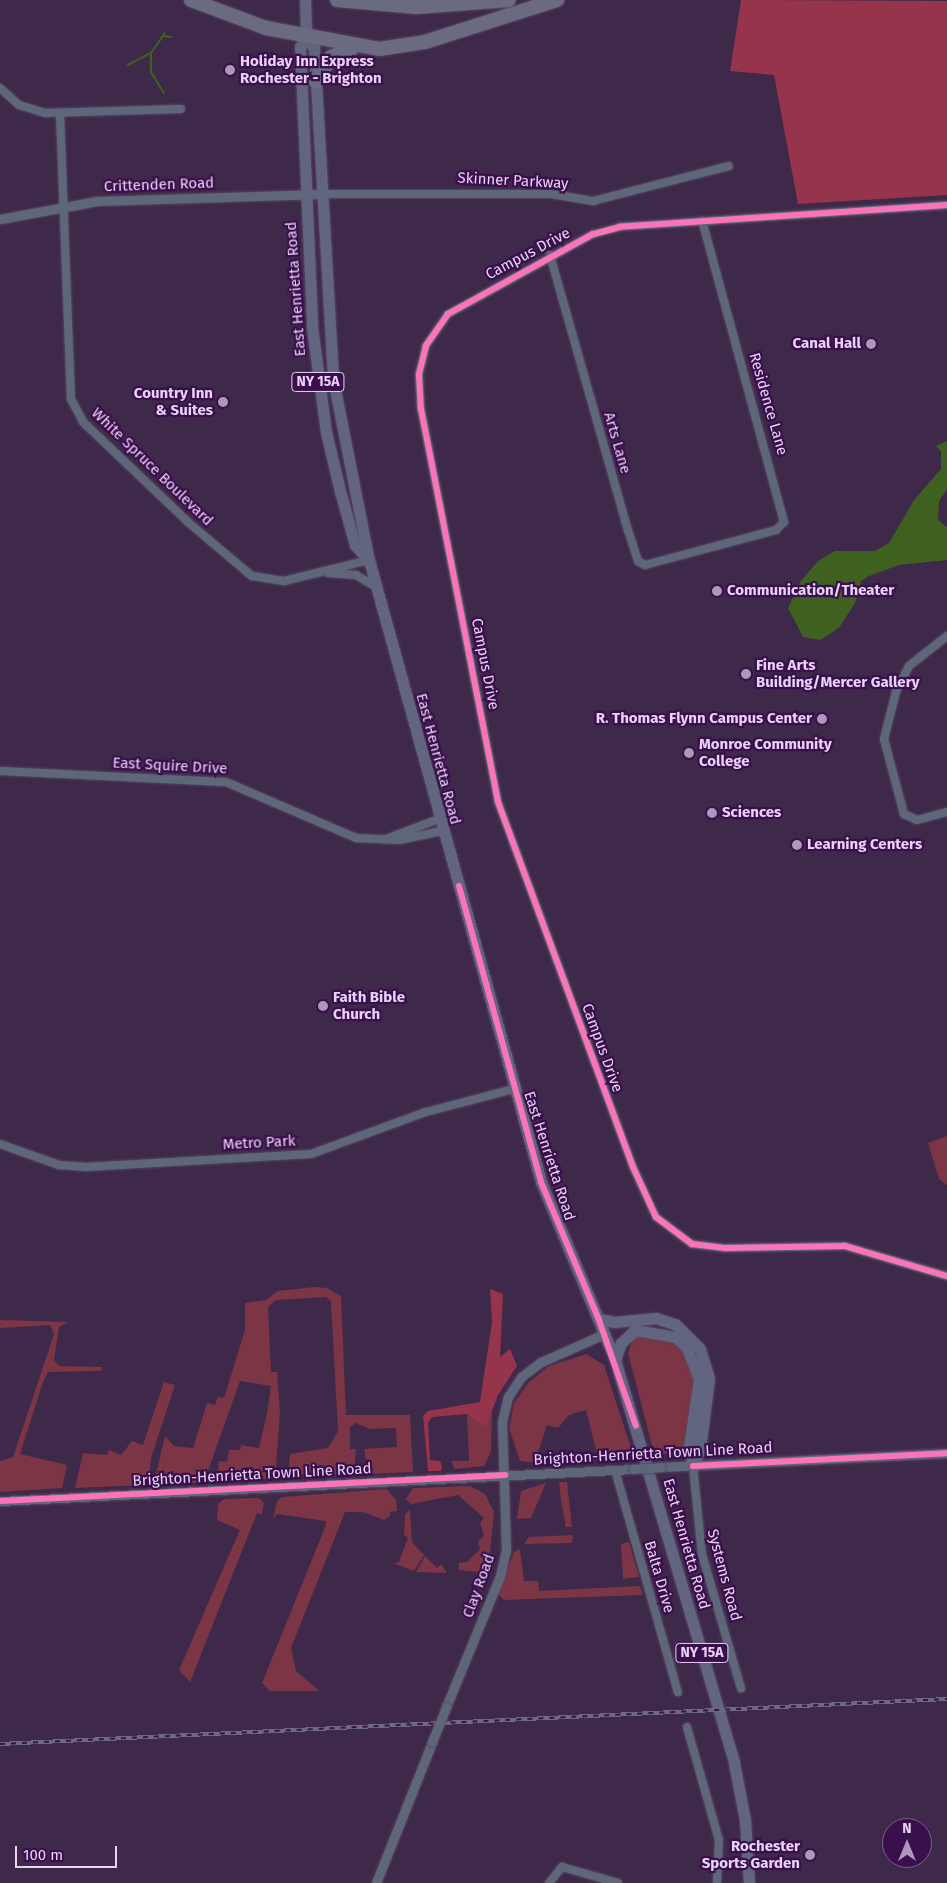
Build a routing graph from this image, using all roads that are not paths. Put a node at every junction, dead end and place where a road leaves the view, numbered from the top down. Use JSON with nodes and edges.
{"nodes":[{"id":1,"x":191,"y":0,"type":"edge"},
{"id":2,"x":305,"y":0,"type":"edge"},
{"id":3,"x":337,"y":0,"type":"edge"},
{"id":4,"x":509,"y":0,"type":"edge"},
{"id":5,"x":557,"y":0,"type":"edge"},
{"id":6,"x":306,"y":32,"type":"junction"},
{"id":7,"x":368,"y":49,"type":"junction"},
{"id":8,"x":316,"y":82,"type":"junction"},
{"id":9,"x":0,"y":88,"type":"edge"},
{"id":10,"x":181,"y":109,"type":"dead end"},
{"id":11,"x":60,"y":114,"type":"junction"},
{"id":12,"x":728,"y":166,"type":"dead end"},
{"id":13,"x":305,"y":194,"type":"junction"},
{"id":14,"x":321,"y":194,"type":"junction"},
{"id":15,"x":63,"y":204,"type":"junction"},
{"id":16,"x":947,"y":205,"type":"edge"},
{"id":17,"x":0,"y":219,"type":"edge"},
{"id":18,"x":702,"y":221,"type":"junction"},
{"id":19,"x":550,"y":255,"type":"junction"},
{"id":20,"x":714,"y":547,"type":"joint"},
{"id":21,"x":369,"y":560,"type":"junction"},
{"id":22,"x":313,"y":574,"type":"junction"},
{"id":23,"x":376,"y":588,"type":"junction"},
{"id":24,"x":947,"y":636,"type":"edge"},
{"id":25,"x":0,"y":771,"type":"edge"},
{"id":26,"x":947,"y":812,"type":"edge"},
{"id":27,"x":439,"y":819,"type":"junction"},
{"id":28,"x":442,"y":831,"type":"junction"},
{"id":29,"x":386,"y":839,"type":"junction"},
{"id":30,"x":514,"y":1089,"type":"junction"},
{"id":31,"x":0,"y":1144,"type":"edge"},
{"id":32,"x":947,"y":1276,"type":"edge"},
{"id":33,"x":599,"y":1318,"type":"junction"},
{"id":34,"x":604,"y":1334,"type":"junction"},
{"id":35,"x":615,"y":1360,"type":"junction"},
{"id":36,"x":947,"y":1453,"type":"edge"},
{"id":37,"x":693,"y":1466,"type":"junction"},
{"id":38,"x":615,"y":1470,"type":"junction"},
{"id":39,"x":505,"y":1475,"type":"junction"},
{"id":40,"x":0,"y":1501,"type":"edge"},
{"id":41,"x":741,"y":1688,"type":"dead end"},
{"id":42,"x":678,"y":1692,"type":"dead end"},
{"id":43,"x":687,"y":1727,"type":"dead end"},
{"id":44,"x":376,"y":1883,"type":"edge"},
{"id":45,"x":549,"y":1883,"type":"edge"},
{"id":46,"x":618,"y":1883,"type":"edge"},
{"id":47,"x":716,"y":1883,"type":"edge"},
{"id":48,"x":749,"y":1883,"type":"edge"}],
"edges":[{"from":1,"to":6,"type":"highway"},
{"from":2,"to":6,"type":"main road","name":"East Henrietta Road","number":"NY 15A"},
{"from":3,"to":4,"type":"highway"},
{"from":5,"to":7,"type":"highway"},
{"from":6,"to":7,"type":"highway"},
{"from":6,"to":8,"type":"main road","name":"East Henrietta Road"},
{"from":6,"to":13,"type":"main road","name":"East Henrietta Road","number":"NY 15A"},
{"from":7,"to":8,"type":"highway"},
{"from":8,"to":14,"type":"main road","name":"East Henrietta Road","number":"NY 15A"},
{"from":9,"to":11,"type":"street"},
{"from":10,"to":11,"type":"street"},
{"from":11,"to":15,"type":"street","name":"White Spruce Boulevard"},
{"from":12,"to":14,"type":"street","name":"Skinner Parkway"},
{"from":13,"to":14,"type":"street","name":"Crittenden Road"},
{"from":13,"to":15,"type":"street","name":"Crittenden Road"},
{"from":13,"to":21,"type":"main road","name":"East Henrietta Road","number":"NY 15A"},
{"from":14,"to":21,"type":"main road","name":"East Henrietta Road","number":"NY 15A"},
{"from":15,"to":17,"type":"street","name":"Crittenden Road"},
{"from":15,"to":22,"type":"street","name":"White Spruce Boulevard"},
{"from":16,"to":18,"type":"street","name":"Campus Drive"},
{"from":18,"to":19,"type":"street","name":"Campus Drive"},
{"from":18,"to":20,"type":"street","name":"Residence Lane"},
{"from":19,"to":20,"type":"street","name":"Arts Lane"},
{"from":19,"to":32,"type":"street","name":"Campus Drive"},
{"from":21,"to":22,"type":"street","name":"White Spruce Boulevard"},
{"from":21,"to":23,"type":"main road","name":"East Henrietta Road","number":"NY 15A"},
{"from":22,"to":23,"type":"street","name":"White Spruce Boulevard"},
{"from":23,"to":27,"type":"main road","name":"East Henrietta Road","number":"NY 15A"},
{"from":24,"to":26,"type":"street"},
{"from":25,"to":29,"type":"street","name":"East Squire Drive"},
{"from":27,"to":28,"type":"main road","name":"East Henrietta Road","number":"NY 15A"},
{"from":27,"to":29,"type":"street","name":"East Squire Drive"},
{"from":28,"to":29,"type":"street","name":"East Squire Drive"},
{"from":28,"to":30,"type":"main road","name":"East Henrietta Road","number":"NY 15A"},
{"from":30,"to":31,"type":"street","name":"Metro Park"},
{"from":30,"to":33,"type":"main road","name":"East Henrietta Road","number":"NY 15A"},
{"from":33,"to":34,"type":"main road","name":"East Henrietta Road","number":"NY 15A"},
{"from":33,"to":37,"type":"main road"},
{"from":34,"to":35,"type":"main road","name":"East Henrietta Road","number":"NY 15A"},
{"from":34,"to":39,"type":"street","name":"Clay Road"},
{"from":35,"to":37,"type":"main road"},
{"from":35,"to":48,"type":"main road","name":"East Henrietta Road","number":"NY 15A"},
{"from":36,"to":37,"type":"street","name":"Brighton-Henrietta Town Line Road"},
{"from":37,"to":38,"type":"street","name":"Brighton-Henrietta Town Line Road","bridge":true},
{"from":37,"to":41,"type":"street","name":"Systems Road"},
{"from":38,"to":39,"type":"street","name":"Brighton-Henrietta Town Line Road"},
{"from":38,"to":42,"type":"street","name":"Balta Drive"},
{"from":39,"to":40,"type":"street","name":"Brighton-Henrietta Town Line Road"},
{"from":39,"to":44,"type":"street","name":"Clay Road","bridge":true},
{"from":43,"to":47,"type":"street"},
{"from":45,"to":46,"type":"street"}]}
